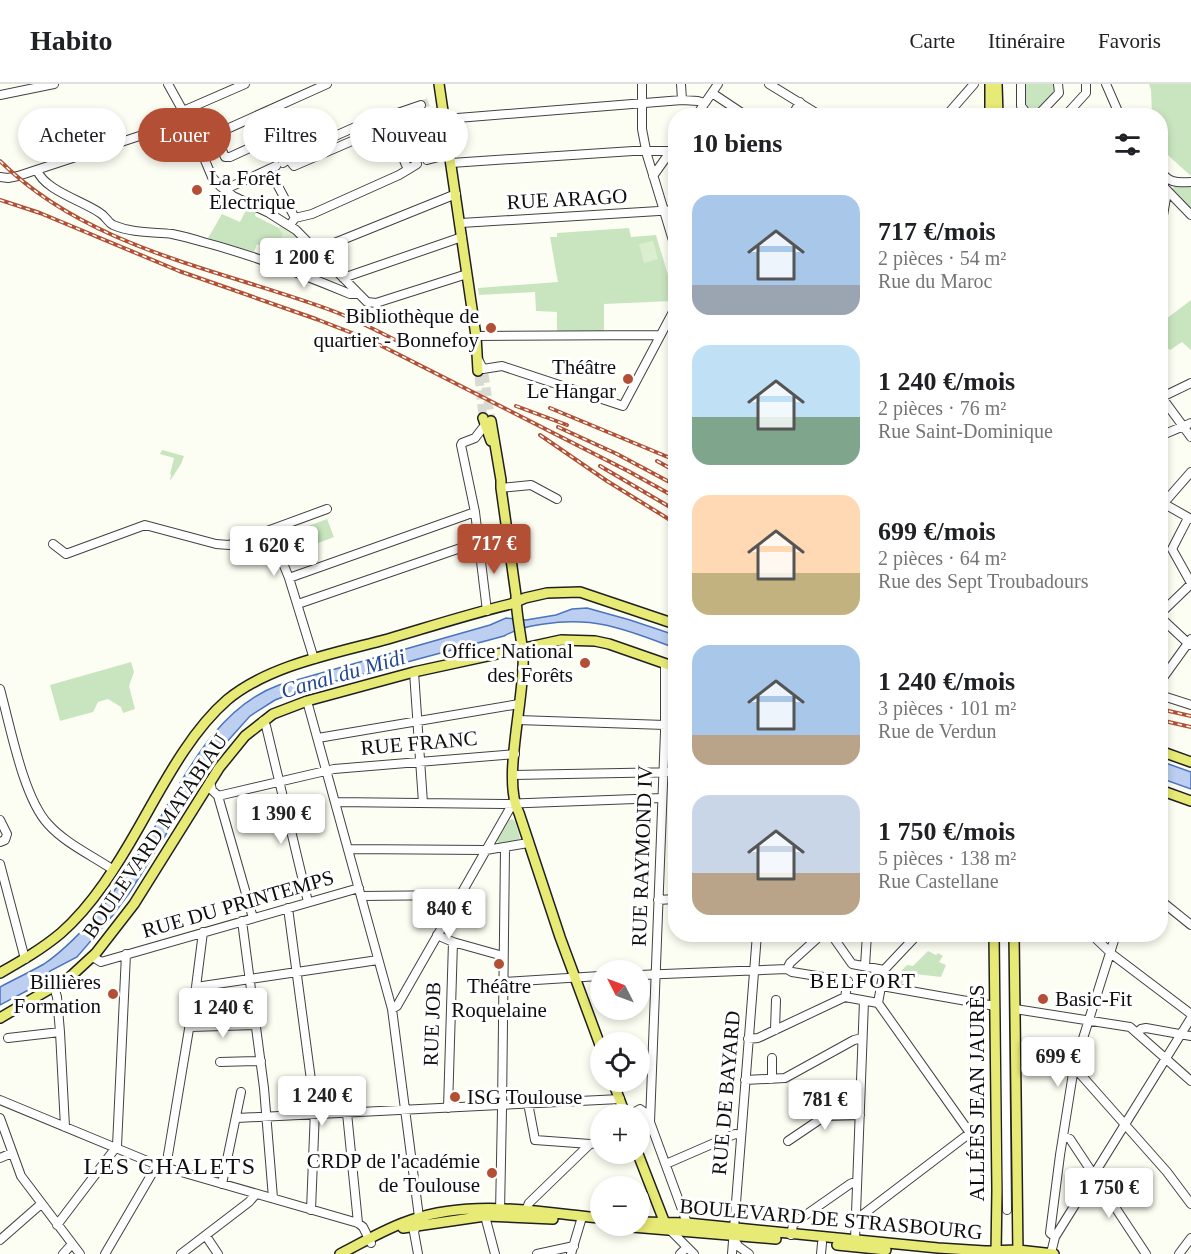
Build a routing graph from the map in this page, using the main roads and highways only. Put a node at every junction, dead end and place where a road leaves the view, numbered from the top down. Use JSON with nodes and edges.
{"nodes":[{"id":1,"x":439,"y":84,"type":"edge"},
{"id":2,"x":990,"y":84,"type":"edge"},
{"id":3,"x":997,"y":84,"type":"edge"},
{"id":4,"x":990,"y":108,"type":"edge"},
{"id":5,"x":998,"y":108,"type":"edge"},
{"id":6,"x":481,"y":366,"type":"tunnel mouth"},
{"id":7,"x":486,"y":421,"type":"tunnel mouth"},
{"id":8,"x":516,"y":607,"type":"junction"},
{"id":9,"x":668,"y":622,"type":"edge"},
{"id":10,"x":522,"y":648,"type":"junction"},
{"id":11,"x":668,"y":665,"type":"edge"},
{"id":12,"x":1168,"y":754,"type":"edge"},
{"id":13,"x":1191,"y":762,"type":"edge"},
{"id":14,"x":1168,"y":793,"type":"edge"},
{"id":15,"x":1191,"y":801,"type":"edge"},
{"id":16,"x":994,"y":942,"type":"edge"},
{"id":17,"x":1014,"y":942,"type":"edge"},
{"id":18,"x":0,"y":973,"type":"edge"},
{"id":19,"x":0,"y":1018,"type":"edge"},
{"id":20,"x":595,"y":1032,"type":"edge"},
{"id":21,"x":642,"y":1164,"type":"edge"},
{"id":22,"x":500,"y":1212,"type":"junction"},
{"id":23,"x":582,"y":1219,"type":"junction"},
{"id":24,"x":590,"y":1219,"type":"edge"},
{"id":25,"x":590,"y":1221,"type":"edge"},
{"id":26,"x":650,"y":1224,"type":"edge"},
{"id":27,"x":414,"y":1226,"type":"junction"},
{"id":28,"x":650,"y":1226,"type":"edge"},
{"id":29,"x":667,"y":1226,"type":"junction"},
{"id":30,"x":733,"y":1232,"type":"junction"},
{"id":31,"x":370,"y":1241,"type":"junction"},
{"id":32,"x":887,"y":1252,"type":"edge"},
{"id":33,"x":996,"y":1252,"type":"edge"},
{"id":34,"x":1018,"y":1252,"type":"edge"},
{"id":35,"x":340,"y":1254,"type":"edge"},
{"id":36,"x":351,"y":1254,"type":"edge"},
{"id":37,"x":935,"y":1254,"type":"edge"},
{"id":38,"x":1052,"y":1254,"type":"edge"}],
"edges":[{"from":1,"to":6,"type":"main road"},
{"from":2,"to":4,"type":"main road"},
{"from":3,"to":5,"type":"main road"},
{"from":7,"to":8,"type":"main road"},
{"from":8,"to":9,"type":"main road"},
{"from":8,"to":10,"type":"main road"},
{"from":8,"to":18,"type":"main road"},
{"from":10,"to":11,"type":"main road","name":"BOULEVARD MATABIAU"},
{"from":10,"to":19,"type":"main road","name":"BOULEVARD MATABIAU"},
{"from":10,"to":20,"type":"main road"},
{"from":12,"to":13,"type":"main road"},
{"from":14,"to":15,"type":"main road"},
{"from":16,"to":33,"type":"main road","name":"ALLÉES JEAN JAURÈS"},
{"from":17,"to":34,"type":"main road","name":"ALLÉES JEAN JAURÈS"},
{"from":21,"to":29,"type":"main road"},
{"from":22,"to":23,"type":"main road"},
{"from":22,"to":27,"type":"main road"},
{"from":22,"to":27,"type":"main road"},
{"from":23,"to":24,"type":"main road"},
{"from":23,"to":25,"type":"main road"},
{"from":26,"to":29,"type":"main road","name":"BOULEVARD DE STRASBOURG"},
{"from":27,"to":31,"type":"main road"},
{"from":27,"to":31,"type":"main road"},
{"from":28,"to":29,"type":"main road","name":"BOULEVARD DE STRASBOURG"},
{"from":29,"to":30,"type":"main road","name":"BOULEVARD DE STRASBOURG"},
{"from":29,"to":30,"type":"main road","name":"BOULEVARD DE STRASBOURG"},
{"from":30,"to":32,"type":"main road","name":"BOULEVARD DE STRASBOURG"},
{"from":30,"to":33,"type":"main road","name":"BOULEVARD DE STRASBOURG"},
{"from":31,"to":35,"type":"main road"},
{"from":31,"to":36,"type":"main road"},
{"from":32,"to":37,"type":"main road","name":"BOULEVARD DE STRASBOURG"},
{"from":33,"to":34,"type":"main road","name":"BOULEVARD DE STRASBOURG"},
{"from":34,"to":38,"type":"main road","name":"BOULEVARD DE STRASBOURG"}]}
